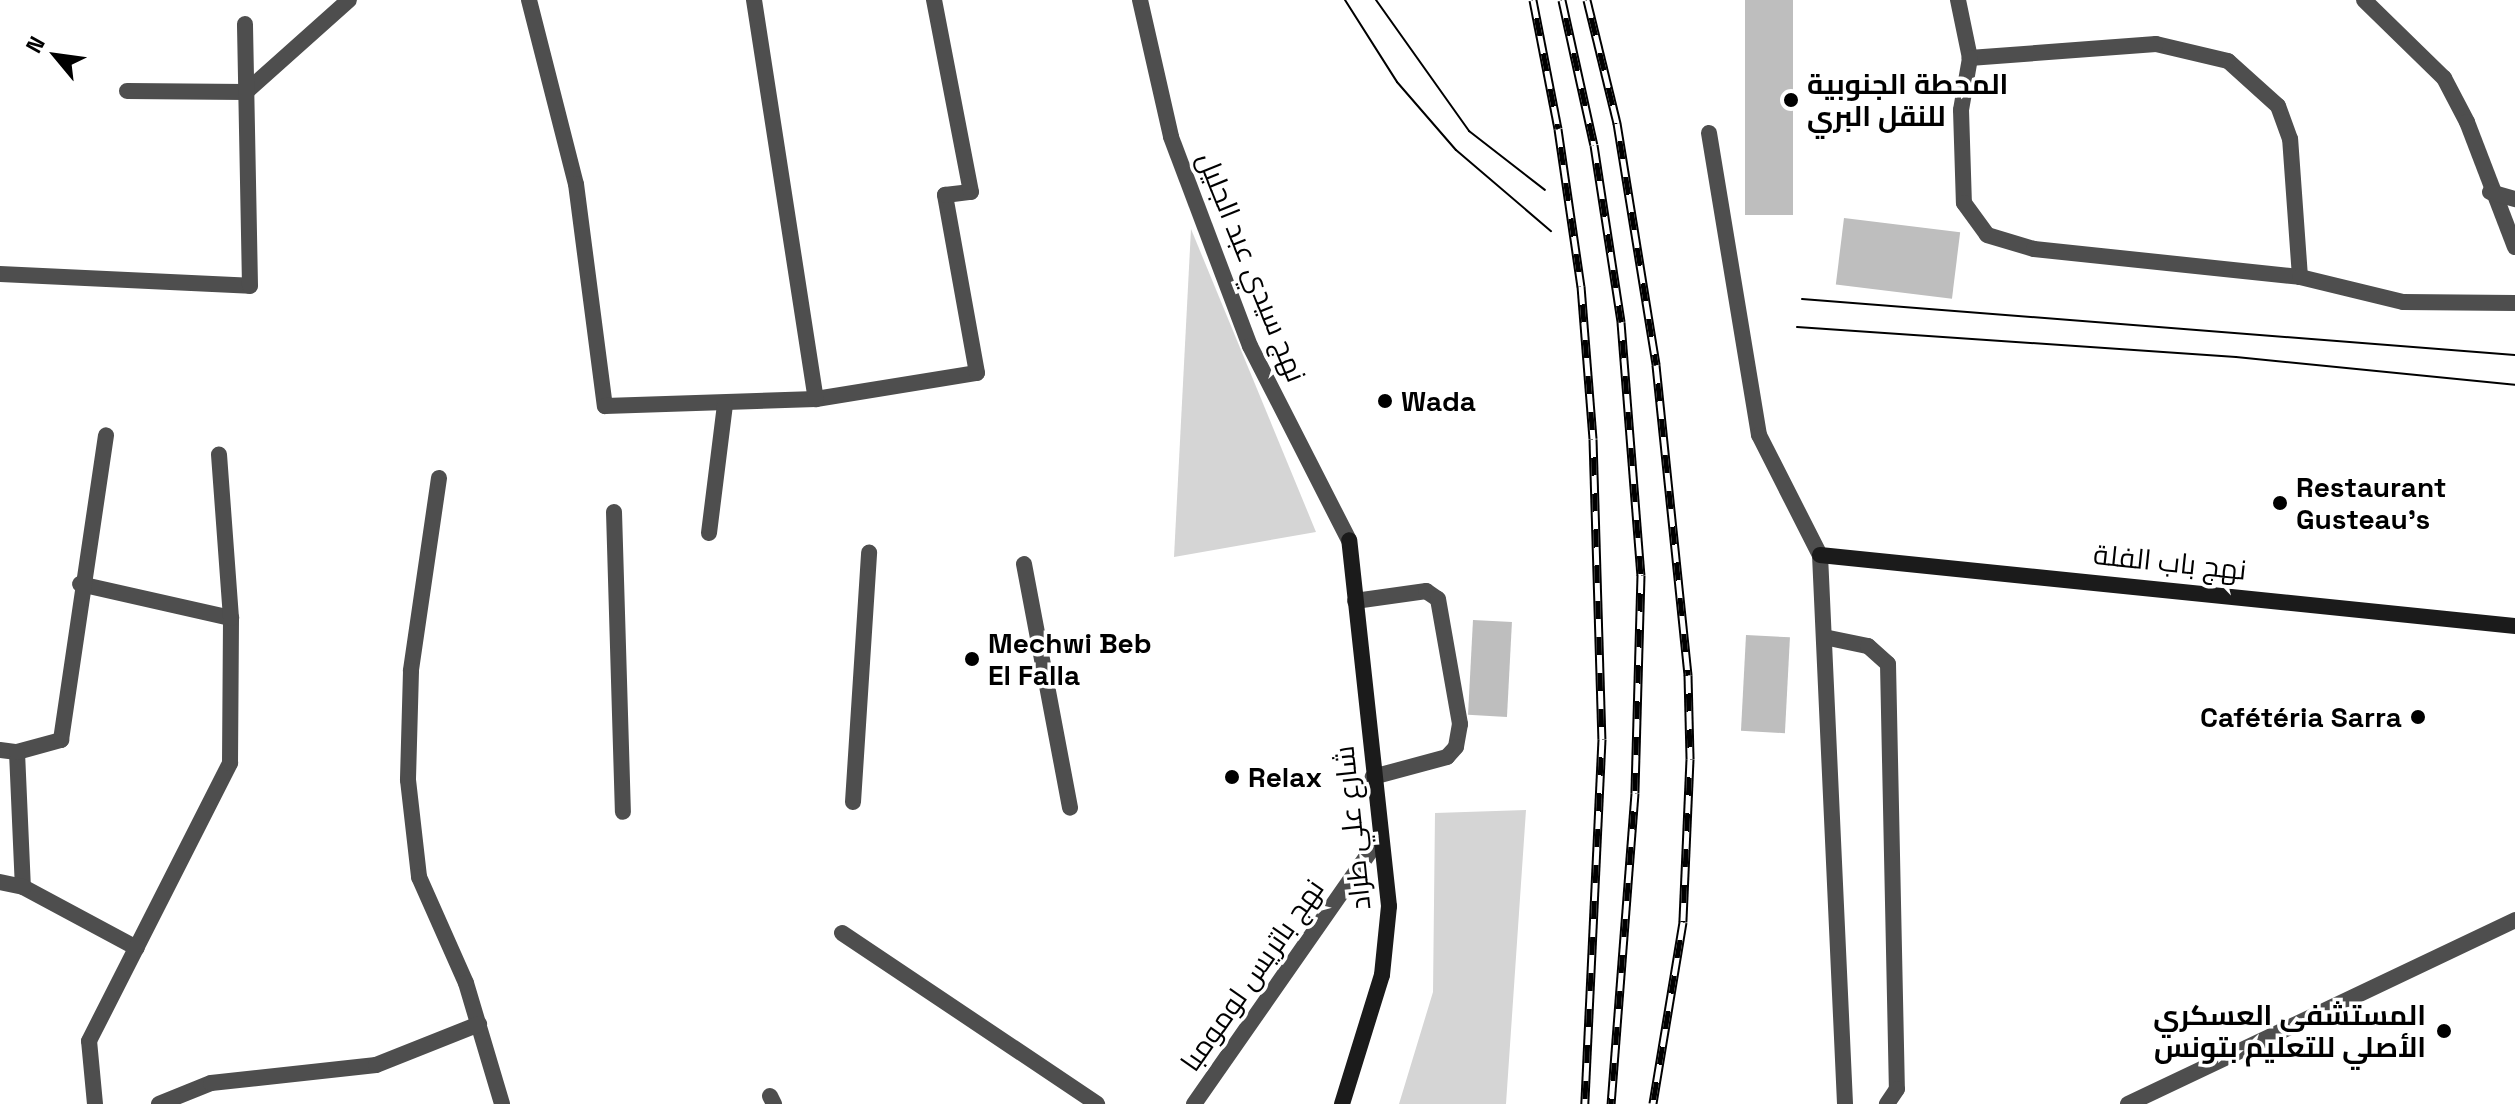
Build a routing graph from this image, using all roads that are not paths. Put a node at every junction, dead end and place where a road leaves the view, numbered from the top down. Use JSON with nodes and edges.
{"nodes":[{"id":1,"x":349,"y":0,"type":"edge"},
{"id":2,"x":529,"y":0,"type":"edge"},
{"id":3,"x":754,"y":0,"type":"edge"},
{"id":4,"x":934,"y":0,"type":"edge"},
{"id":5,"x":1140,"y":0,"type":"edge"},
{"id":6,"x":1958,"y":0,"type":"edge"},
{"id":7,"x":2364,"y":0,"type":"edge"},
{"id":8,"x":245,"y":24,"type":"dead end"},
{"id":9,"x":1970,"y":58,"type":"junction"},
{"id":10,"x":127,"y":91,"type":"dead end"},
{"id":11,"x":246,"y":92,"type":"junction"},
{"id":12,"x":1709,"y":133,"type":"dead end"},
{"id":13,"x":2490,"y":192,"type":"junction"},
{"id":14,"x":2515,"y":199,"type":"edge"},
{"id":15,"x":2515,"y":247,"type":"edge"},
{"id":16,"x":0,"y":274,"type":"edge"},
{"id":17,"x":2300,"y":277,"type":"junction"},
{"id":18,"x":2515,"y":303,"type":"edge"},
{"id":19,"x":816,"y":399,"type":"junction"},
{"id":20,"x":725,"y":405,"type":"junction"},
{"id":21,"x":106,"y":435,"type":"dead end"},
{"id":22,"x":219,"y":454,"type":"dead end"},
{"id":23,"x":439,"y":478,"type":"dead end"},
{"id":24,"x":614,"y":512,"type":"dead end"},
{"id":25,"x":709,"y":533,"type":"dead end"},
{"id":26,"x":1349,"y":540,"type":"joint"},
{"id":27,"x":869,"y":553,"type":"dead end"},
{"id":28,"x":1820,"y":555,"type":"junction"},
{"id":29,"x":1024,"y":564,"type":"dead end"},
{"id":30,"x":80,"y":584,"type":"junction"},
{"id":31,"x":1355,"y":601,"type":"junction"},
{"id":32,"x":231,"y":618,"type":"junction"},
{"id":33,"x":2515,"y":626,"type":"edge"},
{"id":34,"x":1824,"y":637,"type":"junction"},
{"id":35,"x":8,"y":751,"type":"edge"},
{"id":36,"x":1373,"y":777,"type":"junction"},
{"id":37,"x":853,"y":802,"type":"dead end"},
{"id":38,"x":1070,"y":808,"type":"dead end"},
{"id":39,"x":623,"y":812,"type":"dead end"},
{"id":40,"x":1380,"y":837,"type":"junction"},
{"id":41,"x":0,"y":882,"type":"edge"},
{"id":42,"x":23,"y":887,"type":"junction"},
{"id":43,"x":2515,"y":920,"type":"edge"},
{"id":44,"x":842,"y":933,"type":"dead end"},
{"id":45,"x":137,"y":948,"type":"junction"},
{"id":46,"x":479,"y":1024,"type":"junction"},
{"id":47,"x":95,"y":1104,"type":"edge"},
{"id":48,"x":159,"y":1104,"type":"edge"},
{"id":49,"x":502,"y":1104,"type":"edge"},
{"id":50,"x":1097,"y":1104,"type":"edge"},
{"id":51,"x":1194,"y":1104,"type":"edge"},
{"id":52,"x":1342,"y":1104,"type":"edge"},
{"id":53,"x":1845,"y":1104,"type":"edge"},
{"id":54,"x":1887,"y":1104,"type":"edge"},
{"id":55,"x":2128,"y":1104,"type":"edge"}],
"edges":[{"from":1,"to":11,"type":"street"},
{"from":2,"to":20,"type":"street"},
{"from":3,"to":19,"type":"street"},
{"from":4,"to":19,"type":"street"},
{"from":5,"to":26,"type":"street","name":"نهج سيدي عبد الجليل"},
{"from":6,"to":9,"type":"street"},
{"from":7,"to":13,"type":"street"},
{"from":8,"to":11,"type":"street"},
{"from":9,"to":17,"type":"street"},
{"from":9,"to":17,"type":"street"},
{"from":10,"to":11,"type":"street"},
{"from":11,"to":16,"type":"street"},
{"from":12,"to":28,"type":"street"},
{"from":13,"to":14,"type":"street"},
{"from":13,"to":15,"type":"street"},
{"from":17,"to":18,"type":"street"},
{"from":19,"to":20,"type":"street"},
{"from":20,"to":25,"type":"street"},
{"from":21,"to":30,"type":"street"},
{"from":22,"to":32,"type":"street"},
{"from":23,"to":46,"type":"street"},
{"from":24,"to":39,"type":"street"},
{"from":26,"to":31,"type":"street","name":"شارع علي طراد"},
{"from":27,"to":37,"type":"street"},
{"from":28,"to":33,"type":"street","name":"نهج باب الفلة"},
{"from":28,"to":34,"type":"street"},
{"from":29,"to":38,"type":"street"},
{"from":30,"to":32,"type":"street"},
{"from":30,"to":35,"type":"street"},
{"from":31,"to":36,"type":"street","name":"شارع علي طراد"},
{"from":31,"to":36,"type":"street"},
{"from":32,"to":45,"type":"street"},
{"from":34,"to":53,"type":"street"},
{"from":34,"to":54,"type":"street"},
{"from":35,"to":42,"type":"street"},
{"from":36,"to":40,"type":"street","name":"شارع علي طراد"},
{"from":40,"to":51,"type":"street","name":"نهج باتريس لومومبا"},
{"from":40,"to":52,"type":"street","name":"شارع علي طراد"},
{"from":41,"to":42,"type":"street"},
{"from":42,"to":45,"type":"street"},
{"from":43,"to":55,"type":"street"},
{"from":44,"to":50,"type":"street"},
{"from":45,"to":47,"type":"street"},
{"from":46,"to":48,"type":"street"},
{"from":46,"to":49,"type":"street"}]}
